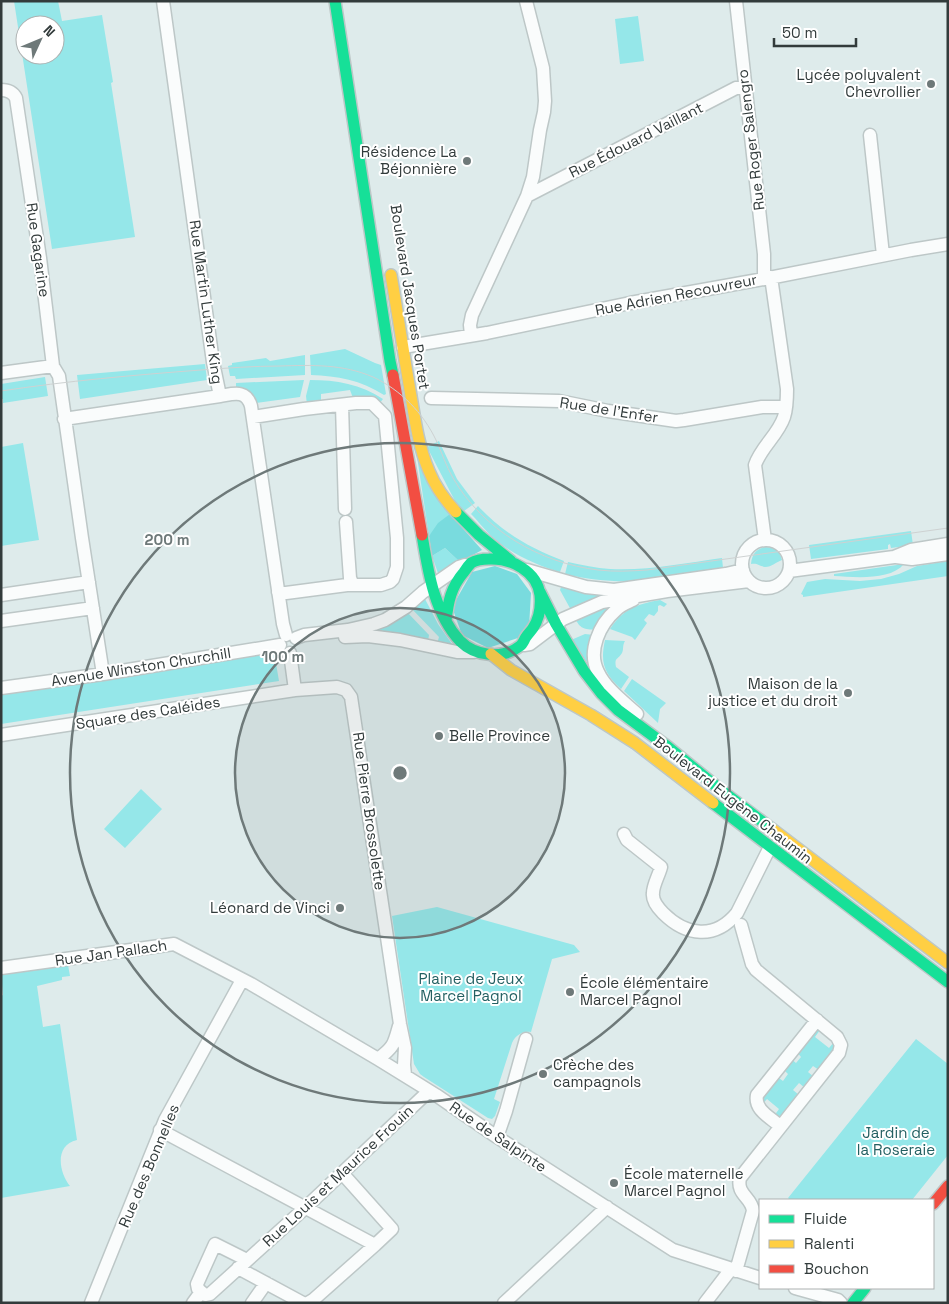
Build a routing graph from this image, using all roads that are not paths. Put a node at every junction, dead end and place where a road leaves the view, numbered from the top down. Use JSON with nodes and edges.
{"nodes":[{"id":1,"x":163,"y":1,"type":"edge"},
{"id":2,"x":335,"y":1,"type":"edge"},
{"id":3,"x":346,"y":1,"type":"edge"},
{"id":4,"x":526,"y":1,"type":"edge"},
{"id":5,"x":736,"y":1,"type":"edge"},
{"id":6,"x":354,"y":48,"type":"dead end"},
{"id":7,"x":745,"y":87,"type":"junction"},
{"id":8,"x":1,"y":90,"type":"edge"},
{"id":9,"x":870,"y":135,"type":"dead end"},
{"id":10,"x":527,"y":196,"type":"junction"},
{"id":11,"x":948,"y":244,"type":"edge"},
{"id":12,"x":883,"y":255,"type":"junction"},
{"id":13,"x":389,"y":265,"type":"dead end"},
{"id":14,"x":768,"y":278,"type":"junction"},
{"id":15,"x":471,"y":335,"type":"junction"},
{"id":16,"x":404,"y":347,"type":"junction"},
{"id":17,"x":53,"y":366,"type":"junction"},
{"id":18,"x":1,"y":373,"type":"edge"},
{"id":19,"x":220,"y":396,"type":"junction"},
{"id":20,"x":431,"y":398,"type":"dead end"},
{"id":21,"x":342,"y":405,"type":"junction"},
{"id":22,"x":786,"y":407,"type":"junction"},
{"id":23,"x":253,"y":417,"type":"junction"},
{"id":24,"x":64,"y":419,"type":"junction"},
{"id":25,"x":345,"y":509,"type":"dead end"},
{"id":26,"x":346,"y":522,"type":"dead end"},
{"id":27,"x":766,"y":540,"type":"junction"},
{"id":28,"x":948,"y":544,"type":"edge"},
{"id":29,"x":948,"y":554,"type":"edge"},
{"id":30,"x":894,"y":557,"type":"junction"},
{"id":31,"x":470,"y":564,"type":"junction"},
{"id":32,"x":518,"y":565,"type":"junction"},
{"id":33,"x":789,"y":571,"type":"junction"},
{"id":34,"x":746,"y":575,"type":"junction"},
{"id":35,"x":89,"y":582,"type":"junction"},
{"id":36,"x":353,"y":585,"type":"junction"},
{"id":37,"x":432,"y":585,"type":"junction"},
{"id":38,"x":538,"y":588,"type":"junction"},
{"id":39,"x":278,"y":592,"type":"junction"},
{"id":40,"x":1,"y":595,"type":"edge"},
{"id":41,"x":640,"y":595,"type":"junction"},
{"id":42,"x":93,"y":608,"type":"junction"},
{"id":43,"x":446,"y":621,"type":"junction"},
{"id":44,"x":1,"y":622,"type":"edge"},
{"id":45,"x":556,"y":624,"type":"junction"},
{"id":46,"x":290,"y":643,"type":"junction"},
{"id":47,"x":521,"y":646,"type":"junction"},
{"id":48,"x":475,"y":652,"type":"junction"},
{"id":49,"x":491,"y":654,"type":"junction"},
{"id":50,"x":103,"y":674,"type":"junction"},
{"id":51,"x":1,"y":688,"type":"edge"},
{"id":52,"x":295,"y":690,"type":"junction"},
{"id":53,"x":1,"y":735,"type":"edge"},
{"id":54,"x":668,"y":747,"type":"junction"},
{"id":55,"x":624,"y":834,"type":"dead end"},
{"id":56,"x":770,"y":847,"type":"junction"},
{"id":57,"x":741,"y":925,"type":"dead end"},
{"id":58,"x":948,"y":963,"type":"edge"},
{"id":59,"x":1,"y":968,"type":"edge"},
{"id":60,"x":242,"y":980,"type":"junction"},
{"id":61,"x":948,"y":982,"type":"edge"},
{"id":62,"x":817,"y":1020,"type":"junction"},
{"id":63,"x":400,"y":1024,"type":"junction"},
{"id":64,"x":526,"y":1039,"type":"dead end"},
{"id":65,"x":378,"y":1059,"type":"junction"},
{"id":66,"x":405,"y":1075,"type":"junction"},
{"id":67,"x":429,"y":1091,"type":"junction"},
{"id":68,"x":780,"y":1126,"type":"junction"},
{"id":69,"x":160,"y":1130,"type":"junction"},
{"id":70,"x":497,"y":1137,"type":"junction"},
{"id":71,"x":342,"y":1173,"type":"junction"},
{"id":72,"x":948,"y":1186,"type":"edge"},
{"id":73,"x":934,"y":1203,"type":"edge"},
{"id":74,"x":606,"y":1207,"type":"junction"},
{"id":75,"x":305,"y":1208,"type":"junction"},
{"id":76,"x":374,"y":1244,"type":"junction"},
{"id":77,"x":242,"y":1264,"type":"junction"},
{"id":78,"x":733,"y":1270,"type":"junction"},
{"id":79,"x":759,"y":1278,"type":"edge"},
{"id":80,"x":266,"y":1283,"type":"junction"},
{"id":81,"x":799,"y":1289,"type":"edge"},
{"id":82,"x":863,"y":1289,"type":"edge"},
{"id":83,"x":201,"y":1292,"type":"junction"},
{"id":84,"x":91,"y":1303,"type":"edge"},
{"id":85,"x":193,"y":1303,"type":"edge"},
{"id":86,"x":252,"y":1303,"type":"edge"},
{"id":87,"x":303,"y":1303,"type":"edge"},
{"id":88,"x":308,"y":1303,"type":"edge"},
{"id":89,"x":504,"y":1303,"type":"edge"},
{"id":90,"x":705,"y":1303,"type":"edge"},
{"id":91,"x":841,"y":1303,"type":"edge"},
{"id":92,"x":852,"y":1303,"type":"edge"}],
"edges":[{"from":1,"to":19,"type":"street","name":"Rue Martin Luther King"},
{"from":2,"to":37,"type":"main road","name":"Boulevard Jacques Portet"},
{"from":3,"to":6,"type":"main road"},
{"from":4,"to":10,"type":"street"},
{"from":5,"to":7,"type":"street","name":"Rue Roger Salengro"},
{"from":7,"to":10,"type":"street","name":"Rue Édouard Vaillant"},
{"from":7,"to":14,"type":"street","name":"Rue Roger Salengro"},
{"from":8,"to":17,"type":"street","name":"Rue Gagarine"},
{"from":9,"to":12,"type":"street"},
{"from":10,"to":15,"type":"street"},
{"from":11,"to":12,"type":"street","name":"Rue Adrien Recouvreur"},
{"from":12,"to":14,"type":"street","name":"Rue Adrien Recouvreur"},
{"from":13,"to":16,"type":"main road","name":"Boulevard Jacques Portet"},
{"from":14,"to":15,"type":"street","name":"Rue Adrien Recouvreur"},
{"from":14,"to":22,"type":"street","name":"Rue Roger Salengro"},
{"from":15,"to":16,"type":"street","name":"Rue Adrien Recouvreur"},
{"from":16,"to":32,"type":"main road","name":"Boulevard Jacques Portet"},
{"from":17,"to":18,"type":"street"},
{"from":17,"to":24,"type":"street","name":"Rue Gagarine"},
{"from":19,"to":23,"type":"street","name":"Rue Martin Luther King"},
{"from":19,"to":24,"type":"street"},
{"from":20,"to":22,"type":"street","name":"Rue de l'Enfer"},
{"from":21,"to":23,"type":"street"},
{"from":21,"to":25,"type":"street"},
{"from":21,"to":36,"type":"street"},
{"from":22,"to":27,"type":"street"},
{"from":23,"to":39,"type":"street","name":"Rue Martin Luther King"},
{"from":24,"to":35,"type":"street","name":"Rue Gagarine"},
{"from":26,"to":36,"type":"street"},
{"from":27,"to":33,"type":"street"},
{"from":27,"to":34,"type":"street"},
{"from":28,"to":30,"type":"street"},
{"from":29,"to":30,"type":"street"},
{"from":30,"to":33,"type":"street"},
{"from":31,"to":32,"type":"main road","name":"Avenue Winston Churchill"},
{"from":31,"to":37,"type":"street","name":"Avenue Winston Churchill"},
{"from":31,"to":43,"type":"main road"},
{"from":32,"to":34,"type":"street","name":"Avenue Winston Churchill"},
{"from":32,"to":38,"type":"main road"},
{"from":33,"to":34,"type":"street","name":"Avenue Winston Churchill"},
{"from":34,"to":41,"type":"street","name":"Avenue Winston Churchill"},
{"from":35,"to":40,"type":"street"},
{"from":35,"to":42,"type":"street","name":"Rue Gagarine"},
{"from":36,"to":39,"type":"street"},
{"from":37,"to":43,"type":"main road"},
{"from":37,"to":46,"type":"street","name":"Avenue Winston Churchill"},
{"from":38,"to":45,"type":"main road","name":"Boulevard Eugène Chaumin"},
{"from":38,"to":47,"type":"main road"},
{"from":39,"to":46,"type":"street","name":"Rue Martin Luther King"},
{"from":41,"to":45,"type":"street","name":"Avenue Winston Churchill"},
{"from":41,"to":54,"type":"street","name":"Avenue Winston Churchill"},
{"from":42,"to":44,"type":"street"},
{"from":42,"to":50,"type":"street","name":"Rue Gagarine"},
{"from":43,"to":48,"type":"main road"},
{"from":45,"to":47,"type":"street","name":"Avenue Winston Churchill"},
{"from":45,"to":54,"type":"main road","name":"Boulevard Eugène Chaumin"},
{"from":46,"to":48,"type":"street","name":"Avenue Winston Churchill"},
{"from":46,"to":50,"type":"street","name":"Avenue Winston Churchill"},
{"from":46,"to":52,"type":"street"},
{"from":47,"to":49,"type":"main road","name":"Avenue Winston Churchill"},
{"from":48,"to":49,"type":"main road","name":"Avenue Winston Churchill"},
{"from":49,"to":56,"type":"main road","name":"Boulevard Eugène Chaumin"},
{"from":50,"to":51,"type":"street","name":"Avenue Winston Churchill"},
{"from":52,"to":53,"type":"street","name":"Square des Caléides"},
{"from":52,"to":63,"type":"street","name":"Rue Pierre Brossolette"},
{"from":54,"to":58,"type":"main road","name":"Boulevard Eugène Chaumin"},
{"from":55,"to":56,"type":"street"},
{"from":56,"to":61,"type":"main road","name":"Boulevard Eugène Chaumin"},
{"from":57,"to":62,"type":"street"},
{"from":59,"to":60,"type":"street","name":"Rue Jan Pallach"},
{"from":60,"to":65,"type":"street","name":"Rue de Salpinte"},
{"from":60,"to":69,"type":"street","name":"Rue des Bonnelles"},
{"from":62,"to":68,"type":"street"},
{"from":62,"to":68,"type":"street"},
{"from":63,"to":65,"type":"street","name":"Rue Pierre Brossolette"},
{"from":63,"to":66,"type":"street","name":"Rue Pierre Brossolette"},
{"from":64,"to":70,"type":"street"},
{"from":65,"to":66,"type":"street","name":"Rue de Salpinte"},
{"from":66,"to":67,"type":"street","name":"Rue de Salpinte"},
{"from":67,"to":70,"type":"street","name":"Rue de Salpinte"},
{"from":67,"to":71,"type":"street","name":"Rue Louis et Maurice Frouin"},
{"from":68,"to":78,"type":"street"},
{"from":69,"to":75,"type":"street"},
{"from":69,"to":84,"type":"street","name":"Rue des Bonnelles"},
{"from":70,"to":74,"type":"street","name":"Rue de Salpinte"},
{"from":71,"to":75,"type":"street","name":"Rue Louis et Maurice Frouin"},
{"from":71,"to":76,"type":"street"},
{"from":72,"to":73,"type":"main road"},
{"from":74,"to":78,"type":"street","name":"Rue de Salpinte"},
{"from":74,"to":89,"type":"street"},
{"from":75,"to":76,"type":"street"},
{"from":75,"to":77,"type":"street","name":"Rue Louis et Maurice Frouin"},
{"from":76,"to":88,"type":"street"},
{"from":77,"to":80,"type":"street"},
{"from":77,"to":83,"type":"street","name":"Rue Louis et Maurice Frouin"},
{"from":77,"to":83,"type":"street"},
{"from":78,"to":79,"type":"street","name":"Rue de Salpinte"},
{"from":78,"to":90,"type":"street"},
{"from":80,"to":86,"type":"street"},
{"from":80,"to":87,"type":"street"},
{"from":81,"to":91,"type":"street"},
{"from":82,"to":92,"type":"main road"},
{"from":83,"to":85,"type":"street"}]}
